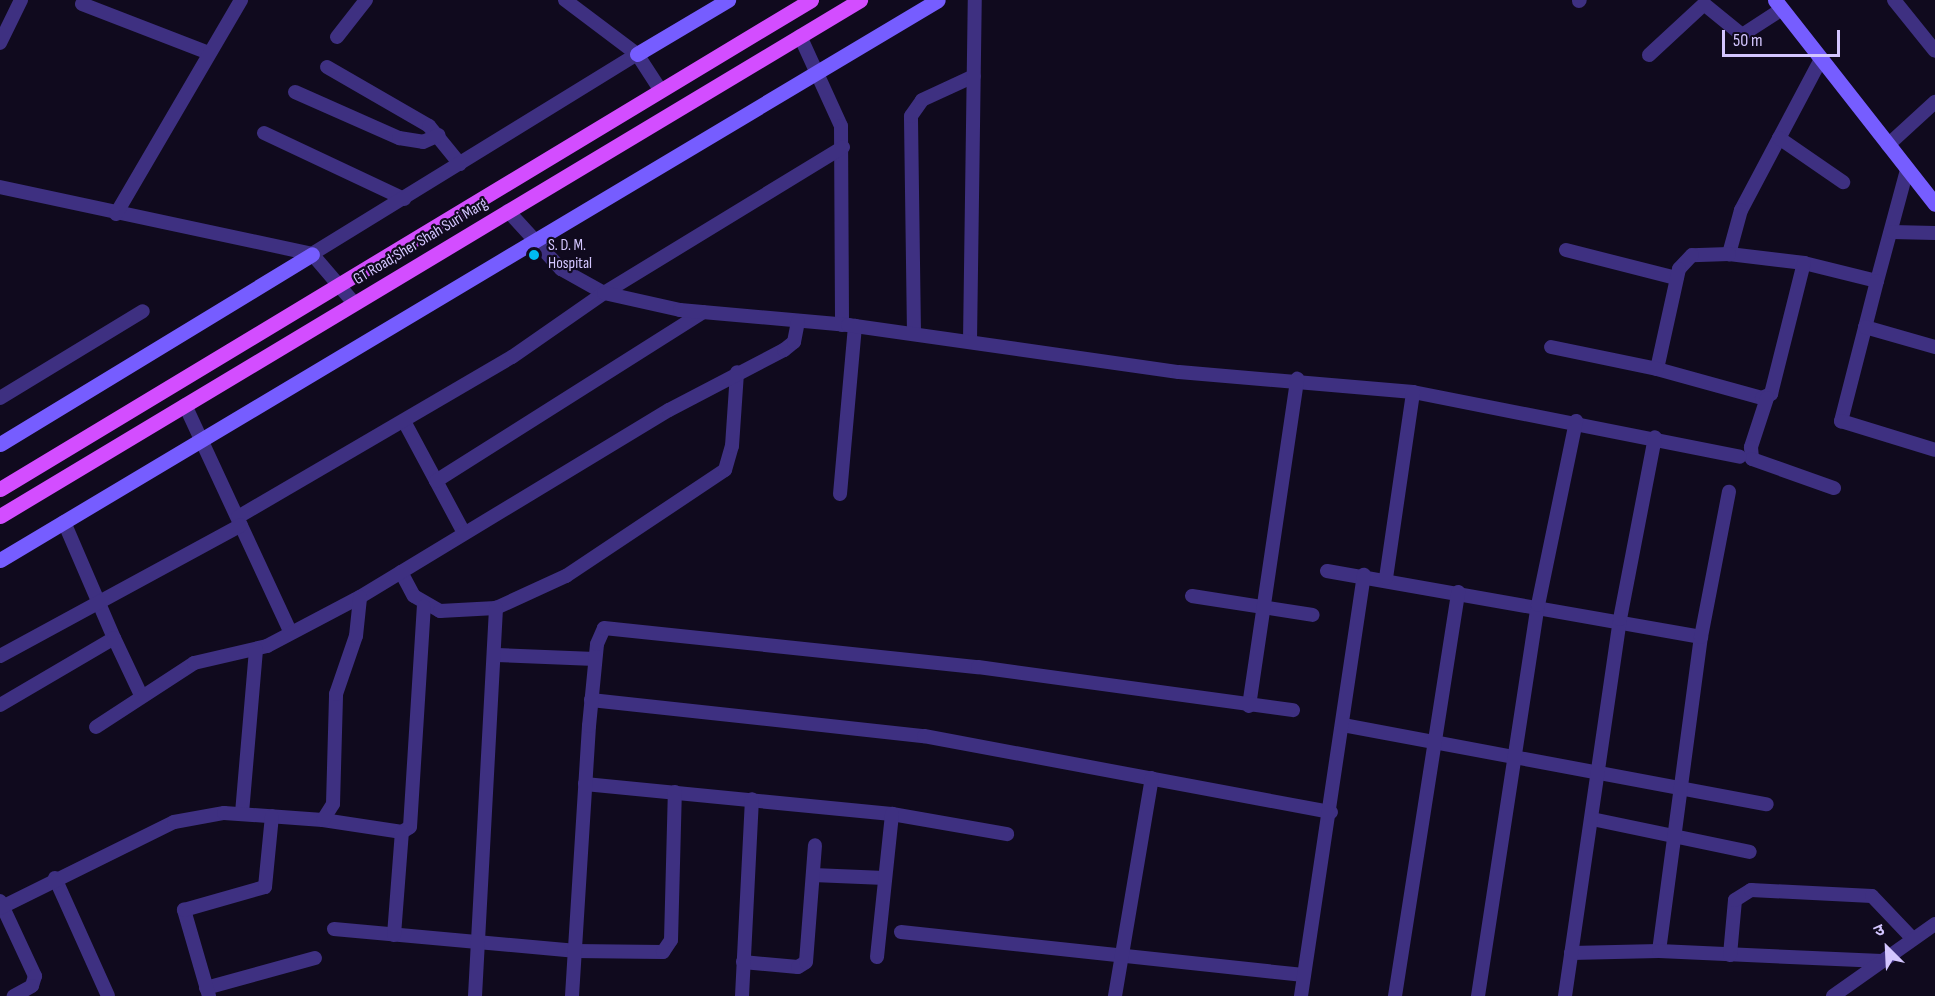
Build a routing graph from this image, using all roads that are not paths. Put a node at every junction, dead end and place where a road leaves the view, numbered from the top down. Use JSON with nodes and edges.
{"nodes":[{"id":1,"x":21,"y":0,"type":"edge"},
{"id":2,"x":241,"y":0,"type":"edge"},
{"id":3,"x":366,"y":0,"type":"edge"},
{"id":4,"x":565,"y":0,"type":"edge"},
{"id":5,"x":728,"y":0,"type":"edge"},
{"id":6,"x":811,"y":0,"type":"edge"},
{"id":7,"x":860,"y":0,"type":"edge"},
{"id":8,"x":938,"y":0,"type":"edge"},
{"id":9,"x":975,"y":0,"type":"edge"},
{"id":10,"x":1894,"y":0,"type":"edge"},
{"id":11,"x":82,"y":4,"type":"dead end"},
{"id":12,"x":1778,"y":5,"type":"edge"},
{"id":13,"x":800,"y":36,"type":"junction"},
{"id":14,"x":337,"y":37,"type":"dead end"},
{"id":15,"x":0,"y":43,"type":"edge"},
{"id":16,"x":1935,"y":51,"type":"edge"},
{"id":17,"x":209,"y":53,"type":"junction"},
{"id":18,"x":637,"y":54,"type":"junction"},
{"id":19,"x":1649,"y":55,"type":"dead end"},
{"id":20,"x":1820,"y":61,"type":"junction"},
{"id":21,"x":327,"y":67,"type":"dead end"},
{"id":22,"x":819,"y":73,"type":"junction"},
{"id":23,"x":974,"y":76,"type":"junction"},
{"id":24,"x":661,"y":91,"type":"junction"},
{"id":25,"x":295,"y":92,"type":"dead end"},
{"id":26,"x":1935,"y":102,"type":"edge"},
{"id":27,"x":264,"y":133,"type":"dead end"},
{"id":28,"x":439,"y":135,"type":"junction"},
{"id":29,"x":1779,"y":138,"type":"junction"},
{"id":30,"x":1888,"y":145,"type":"junction"},
{"id":31,"x":843,"y":147,"type":"junction"},
{"id":32,"x":460,"y":164,"type":"junction"},
{"id":33,"x":1907,"y":170,"type":"junction"},
{"id":34,"x":1843,"y":182,"type":"dead end"},
{"id":35,"x":0,"y":187,"type":"edge"},
{"id":36,"x":404,"y":199,"type":"junction"},
{"id":37,"x":1935,"y":204,"type":"edge"},
{"id":38,"x":508,"y":211,"type":"junction"},
{"id":39,"x":116,"y":214,"type":"junction"},
{"id":40,"x":1892,"y":232,"type":"junction"},
{"id":41,"x":1935,"y":233,"type":"edge"},
{"id":42,"x":535,"y":240,"type":"junction"},
{"id":43,"x":1566,"y":250,"type":"dead end"},
{"id":44,"x":312,"y":254,"type":"junction"},
{"id":45,"x":1729,"y":254,"type":"junction"},
{"id":46,"x":1804,"y":263,"type":"junction"},
{"id":47,"x":1676,"y":278,"type":"junction"},
{"id":48,"x":1877,"y":280,"type":"junction"},
{"id":49,"x":340,"y":284,"type":"junction"},
{"id":50,"x":604,"y":293,"type":"junction"},
{"id":51,"x":354,"y":303,"type":"junction"},
{"id":52,"x":144,"y":311,"type":"dead end"},
{"id":53,"x":703,"y":312,"type":"junction"},
{"id":54,"x":798,"y":321,"type":"junction"},
{"id":55,"x":849,"y":326,"type":"junction"},
{"id":56,"x":1865,"y":327,"type":"junction"},
{"id":57,"x":914,"y":334,"type":"junction"},
{"id":58,"x":970,"y":341,"type":"junction"},
{"id":59,"x":1551,"y":347,"type":"dead end"},
{"id":60,"x":1935,"y":347,"type":"edge"},
{"id":61,"x":1657,"y":369,"type":"junction"},
{"id":62,"x":737,"y":372,"type":"junction"},
{"id":63,"x":1298,"y":379,"type":"junction"},
{"id":64,"x":1413,"y":392,"type":"junction"},
{"id":65,"x":0,"y":398,"type":"edge"},
{"id":66,"x":1767,"y":398,"type":"junction"},
{"id":67,"x":185,"y":405,"type":"junction"},
{"id":68,"x":1576,"y":421,"type":"junction"},
{"id":69,"x":405,"y":423,"type":"junction"},
{"id":70,"x":1655,"y":437,"type":"junction"},
{"id":71,"x":201,"y":440,"type":"junction"},
{"id":72,"x":0,"y":444,"type":"edge"},
{"id":73,"x":1935,"y":450,"type":"edge"},
{"id":74,"x":1740,"y":457,"type":"dead end"},
{"id":75,"x":436,"y":481,"type":"junction"},
{"id":76,"x":1834,"y":488,"type":"dead end"},
{"id":77,"x":0,"y":489,"type":"edge"},
{"id":78,"x":1729,"y":492,"type":"dead end"},
{"id":79,"x":840,"y":494,"type":"dead end"},
{"id":80,"x":0,"y":516,"type":"edge"},
{"id":81,"x":240,"y":521,"type":"junction"},
{"id":82,"x":64,"y":522,"type":"junction"},
{"id":83,"x":464,"y":533,"type":"junction"},
{"id":84,"x":0,"y":560,"type":"edge"},
{"id":85,"x":1328,"y":571,"type":"dead end"},
{"id":86,"x":401,"y":572,"type":"junction"},
{"id":87,"x":1364,"y":575,"type":"junction"},
{"id":88,"x":1386,"y":578,"type":"junction"},
{"id":89,"x":1458,"y":592,"type":"junction"},
{"id":90,"x":1191,"y":596,"type":"dead end"},
{"id":91,"x":360,"y":597,"type":"junction"},
{"id":92,"x":97,"y":599,"type":"junction"},
{"id":93,"x":1264,"y":605,"type":"junction"},
{"id":94,"x":1538,"y":605,"type":"junction"},
{"id":95,"x":424,"y":606,"type":"junction"},
{"id":96,"x":496,"y":608,"type":"junction"},
{"id":97,"x":1313,"y":615,"type":"dead end"},
{"id":98,"x":1620,"y":619,"type":"junction"},
{"id":99,"x":291,"y":633,"type":"junction"},
{"id":100,"x":1701,"y":637,"type":"junction"},
{"id":101,"x":114,"y":638,"type":"junction"},
{"id":102,"x":256,"y":650,"type":"junction"},
{"id":103,"x":497,"y":655,"type":"junction"},
{"id":104,"x":0,"y":656,"type":"edge"},
{"id":105,"x":595,"y":659,"type":"junction"},
{"id":106,"x":141,"y":695,"type":"junction"},
{"id":107,"x":591,"y":700,"type":"junction"},
{"id":108,"x":0,"y":705,"type":"edge"},
{"id":109,"x":1249,"y":706,"type":"junction"},
{"id":110,"x":1293,"y":710,"type":"dead end"},
{"id":111,"x":1343,"y":725,"type":"junction"},
{"id":112,"x":96,"y":727,"type":"dead end"},
{"id":113,"x":1431,"y":741,"type":"junction"},
{"id":114,"x":1515,"y":758,"type":"junction"},
{"id":115,"x":1599,"y":771,"type":"junction"},
{"id":116,"x":1152,"y":778,"type":"junction"},
{"id":117,"x":585,"y":784,"type":"junction"},
{"id":118,"x":1683,"y":788,"type":"junction"},
{"id":119,"x":675,"y":792,"type":"junction"},
{"id":120,"x":752,"y":799,"type":"junction"},
{"id":121,"x":1767,"y":804,"type":"dead end"},
{"id":122,"x":1331,"y":812,"type":"junction"},
{"id":123,"x":242,"y":813,"type":"junction"},
{"id":124,"x":892,"y":814,"type":"junction"},
{"id":125,"x":272,"y":816,"type":"junction"},
{"id":126,"x":323,"y":819,"type":"junction"},
{"id":127,"x":1592,"y":819,"type":"junction"},
{"id":128,"x":402,"y":832,"type":"junction"},
{"id":129,"x":1007,"y":834,"type":"dead end"},
{"id":130,"x":1676,"y":835,"type":"junction"},
{"id":131,"x":814,"y":845,"type":"dead end"},
{"id":132,"x":1750,"y":852,"type":"dead end"},
{"id":133,"x":813,"y":875,"type":"junction"},
{"id":134,"x":55,"y":878,"type":"junction"},
{"id":135,"x":885,"y":878,"type":"junction"},
{"id":136,"x":1,"y":905,"type":"edge"},
{"id":137,"x":1935,"y":924,"type":"edge"},
{"id":138,"x":334,"y":929,"type":"dead end"},
{"id":139,"x":901,"y":932,"type":"dead end"},
{"id":140,"x":394,"y":935,"type":"junction"},
{"id":141,"x":1913,"y":939,"type":"junction"},
{"id":142,"x":479,"y":943,"type":"junction"},
{"id":143,"x":574,"y":951,"type":"junction"},
{"id":144,"x":1659,"y":951,"type":"junction"},
{"id":145,"x":1122,"y":952,"type":"junction"},
{"id":146,"x":1571,"y":953,"type":"junction"},
{"id":147,"x":1730,"y":955,"type":"junction"},
{"id":148,"x":877,"y":957,"type":"dead end"},
{"id":149,"x":315,"y":958,"type":"dead end"},
{"id":150,"x":1882,"y":961,"type":"junction"},
{"id":151,"x":743,"y":962,"type":"junction"},
{"id":152,"x":1304,"y":975,"type":"junction"},
{"id":153,"x":208,"y":992,"type":"edge"},
{"id":154,"x":14,"y":996,"type":"edge"},
{"id":155,"x":108,"y":996,"type":"edge"},
{"id":156,"x":475,"y":996,"type":"edge"},
{"id":157,"x":572,"y":996,"type":"edge"},
{"id":158,"x":742,"y":996,"type":"edge"},
{"id":159,"x":1115,"y":996,"type":"edge"},
{"id":160,"x":1301,"y":996,"type":"edge"},
{"id":161,"x":1395,"y":996,"type":"edge"},
{"id":162,"x":1478,"y":996,"type":"edge"},
{"id":163,"x":1565,"y":996,"type":"edge"},
{"id":164,"x":1833,"y":996,"type":"edge"}],
"edges":[{"from":1,"to":15,"type":"street"},
{"from":2,"to":17,"type":"street"},
{"from":3,"to":14,"type":"street"},
{"from":4,"to":18,"type":"street"},
{"from":5,"to":18,"type":"main road"},
{"from":6,"to":24,"type":"main road","name":"GT Road;Sher Shah Suri Marg"},
{"from":7,"to":13,"type":"main road","name":"GT Road;Sher Shah Suri Marg"},
{"from":8,"to":22,"type":"main road"},
{"from":9,"to":23,"type":"street"},
{"from":10,"to":16,"type":"street"},
{"from":11,"to":17,"type":"street"},
{"from":12,"to":19,"type":"street"},
{"from":12,"to":20,"type":"main road"},
{"from":13,"to":22,"type":"street"},
{"from":13,"to":38,"type":"main road","name":"GT Road;Sher Shah Suri Marg"},
{"from":17,"to":39,"type":"street"},
{"from":18,"to":24,"type":"street"},
{"from":18,"to":32,"type":"street"},
{"from":20,"to":29,"type":"street"},
{"from":20,"to":30,"type":"main road"},
{"from":21,"to":28,"type":"street"},
{"from":22,"to":31,"type":"street"},
{"from":22,"to":42,"type":"main road"},
{"from":23,"to":57,"type":"street"},
{"from":23,"to":58,"type":"street"},
{"from":24,"to":49,"type":"main road","name":"GT Road;Sher Shah Suri Marg"},
{"from":25,"to":28,"type":"street"},
{"from":26,"to":30,"type":"street"},
{"from":27,"to":36,"type":"street"},
{"from":28,"to":32,"type":"street"},
{"from":29,"to":34,"type":"street"},
{"from":29,"to":45,"type":"street"},
{"from":30,"to":33,"type":"main road"},
{"from":31,"to":50,"type":"street"},
{"from":31,"to":55,"type":"street"},
{"from":32,"to":36,"type":"street"},
{"from":33,"to":37,"type":"main road"},
{"from":33,"to":40,"type":"street"},
{"from":35,"to":39,"type":"street"},
{"from":36,"to":44,"type":"street"},
{"from":38,"to":42,"type":"street"},
{"from":38,"to":51,"type":"main road","name":"GT Road;Sher Shah Suri Marg"},
{"from":39,"to":44,"type":"street"},
{"from":40,"to":41,"type":"street"},
{"from":40,"to":48,"type":"street"},
{"from":42,"to":50,"type":"street"},
{"from":42,"to":71,"type":"main road"},
{"from":43,"to":47,"type":"street"},
{"from":44,"to":49,"type":"street"},
{"from":44,"to":72,"type":"main road"},
{"from":45,"to":46,"type":"street"},
{"from":45,"to":47,"type":"street"},
{"from":46,"to":48,"type":"street"},
{"from":46,"to":66,"type":"street"},
{"from":47,"to":61,"type":"street"},
{"from":48,"to":56,"type":"street"},
{"from":49,"to":51,"type":"street"},
{"from":49,"to":77,"type":"main road","name":"GT Road;Sher Shah Suri Marg"},
{"from":50,"to":53,"type":"street"},
{"from":50,"to":69,"type":"street"},
{"from":51,"to":67,"type":"main road","name":"GT Road;Sher Shah Suri Marg"},
{"from":52,"to":65,"type":"street"},
{"from":53,"to":54,"type":"street"},
{"from":53,"to":75,"type":"street"},
{"from":54,"to":55,"type":"street"},
{"from":54,"to":62,"type":"street"},
{"from":55,"to":57,"type":"street"},
{"from":55,"to":79,"type":"street"},
{"from":56,"to":60,"type":"street"},
{"from":56,"to":73,"type":"street"},
{"from":57,"to":58,"type":"street"},
{"from":58,"to":63,"type":"street"},
{"from":59,"to":61,"type":"street"},
{"from":61,"to":66,"type":"street"},
{"from":62,"to":83,"type":"street"},
{"from":62,"to":96,"type":"street"},
{"from":63,"to":64,"type":"street"},
{"from":63,"to":93,"type":"street"},
{"from":64,"to":68,"type":"street"},
{"from":64,"to":88,"type":"street"},
{"from":66,"to":76,"type":"street"},
{"from":67,"to":71,"type":"street"},
{"from":67,"to":80,"type":"main road","name":"GT Road;Sher Shah Suri Marg"},
{"from":68,"to":70,"type":"street"},
{"from":68,"to":94,"type":"street"},
{"from":69,"to":75,"type":"street"},
{"from":69,"to":81,"type":"street"},
{"from":70,"to":74,"type":"street"},
{"from":70,"to":98,"type":"street"},
{"from":71,"to":81,"type":"street"},
{"from":71,"to":82,"type":"main road"},
{"from":75,"to":83,"type":"street"},
{"from":78,"to":100,"type":"street"},
{"from":81,"to":92,"type":"street"},
{"from":81,"to":99,"type":"street"},
{"from":82,"to":84,"type":"main road"},
{"from":82,"to":92,"type":"street"},
{"from":83,"to":86,"type":"street"},
{"from":85,"to":87,"type":"street"},
{"from":86,"to":91,"type":"street"},
{"from":86,"to":95,"type":"street"},
{"from":87,"to":88,"type":"street"},
{"from":87,"to":111,"type":"street"},
{"from":88,"to":89,"type":"street"},
{"from":89,"to":94,"type":"street"},
{"from":89,"to":113,"type":"street"},
{"from":90,"to":93,"type":"street"},
{"from":91,"to":99,"type":"street"},
{"from":91,"to":126,"type":"street"},
{"from":92,"to":101,"type":"street"},
{"from":92,"to":104,"type":"street"},
{"from":93,"to":97,"type":"street"},
{"from":93,"to":109,"type":"street"},
{"from":94,"to":98,"type":"street"},
{"from":94,"to":114,"type":"street"},
{"from":95,"to":96,"type":"street"},
{"from":95,"to":128,"type":"street"},
{"from":96,"to":103,"type":"street"},
{"from":98,"to":100,"type":"street"},
{"from":98,"to":115,"type":"street"},
{"from":99,"to":102,"type":"street"},
{"from":100,"to":118,"type":"street"},
{"from":101,"to":106,"type":"street"},
{"from":101,"to":108,"type":"street"},
{"from":102,"to":106,"type":"street"},
{"from":102,"to":123,"type":"street"},
{"from":103,"to":105,"type":"street"},
{"from":103,"to":142,"type":"street"},
{"from":105,"to":107,"type":"street"},
{"from":105,"to":109,"type":"street"},
{"from":106,"to":112,"type":"street"},
{"from":107,"to":116,"type":"street"},
{"from":107,"to":117,"type":"street"},
{"from":109,"to":110,"type":"street"},
{"from":111,"to":113,"type":"street"},
{"from":111,"to":122,"type":"street"},
{"from":113,"to":114,"type":"street"},
{"from":113,"to":161,"type":"street"},
{"from":114,"to":115,"type":"street"},
{"from":114,"to":162,"type":"street"},
{"from":115,"to":118,"type":"street"},
{"from":115,"to":127,"type":"street"},
{"from":116,"to":122,"type":"street"},
{"from":116,"to":145,"type":"street"},
{"from":117,"to":119,"type":"street"},
{"from":117,"to":143,"type":"street"},
{"from":118,"to":121,"type":"street"},
{"from":118,"to":130,"type":"street"},
{"from":119,"to":120,"type":"street"},
{"from":119,"to":143,"type":"street"},
{"from":120,"to":124,"type":"street"},
{"from":120,"to":151,"type":"street"},
{"from":122,"to":152,"type":"street"},
{"from":123,"to":125,"type":"street"},
{"from":123,"to":134,"type":"street"},
{"from":124,"to":129,"type":"street"},
{"from":124,"to":135,"type":"street"},
{"from":125,"to":126,"type":"street"},
{"from":125,"to":153,"type":"street"},
{"from":126,"to":128,"type":"street"},
{"from":127,"to":130,"type":"street"},
{"from":127,"to":146,"type":"street"},
{"from":128,"to":140,"type":"street"},
{"from":130,"to":132,"type":"street"},
{"from":130,"to":144,"type":"street"},
{"from":131,"to":133,"type":"street"},
{"from":133,"to":135,"type":"street"},
{"from":133,"to":151,"type":"street"},
{"from":134,"to":136,"type":"street"},
{"from":134,"to":155,"type":"street"},
{"from":135,"to":148,"type":"street"},
{"from":136,"to":154,"type":"street"},
{"from":137,"to":141,"type":"street"},
{"from":138,"to":140,"type":"street"},
{"from":139,"to":145,"type":"street"},
{"from":140,"to":142,"type":"street"},
{"from":141,"to":147,"type":"street"},
{"from":141,"to":150,"type":"street"},
{"from":142,"to":143,"type":"street"},
{"from":142,"to":156,"type":"street"},
{"from":143,"to":157,"type":"street"},
{"from":144,"to":146,"type":"street"},
{"from":144,"to":147,"type":"street"},
{"from":145,"to":152,"type":"street"},
{"from":145,"to":159,"type":"street"},
{"from":146,"to":163,"type":"street"},
{"from":147,"to":150,"type":"street"},
{"from":149,"to":153,"type":"street"},
{"from":150,"to":164,"type":"street"},
{"from":151,"to":158,"type":"street"},
{"from":152,"to":160,"type":"street"}]}
